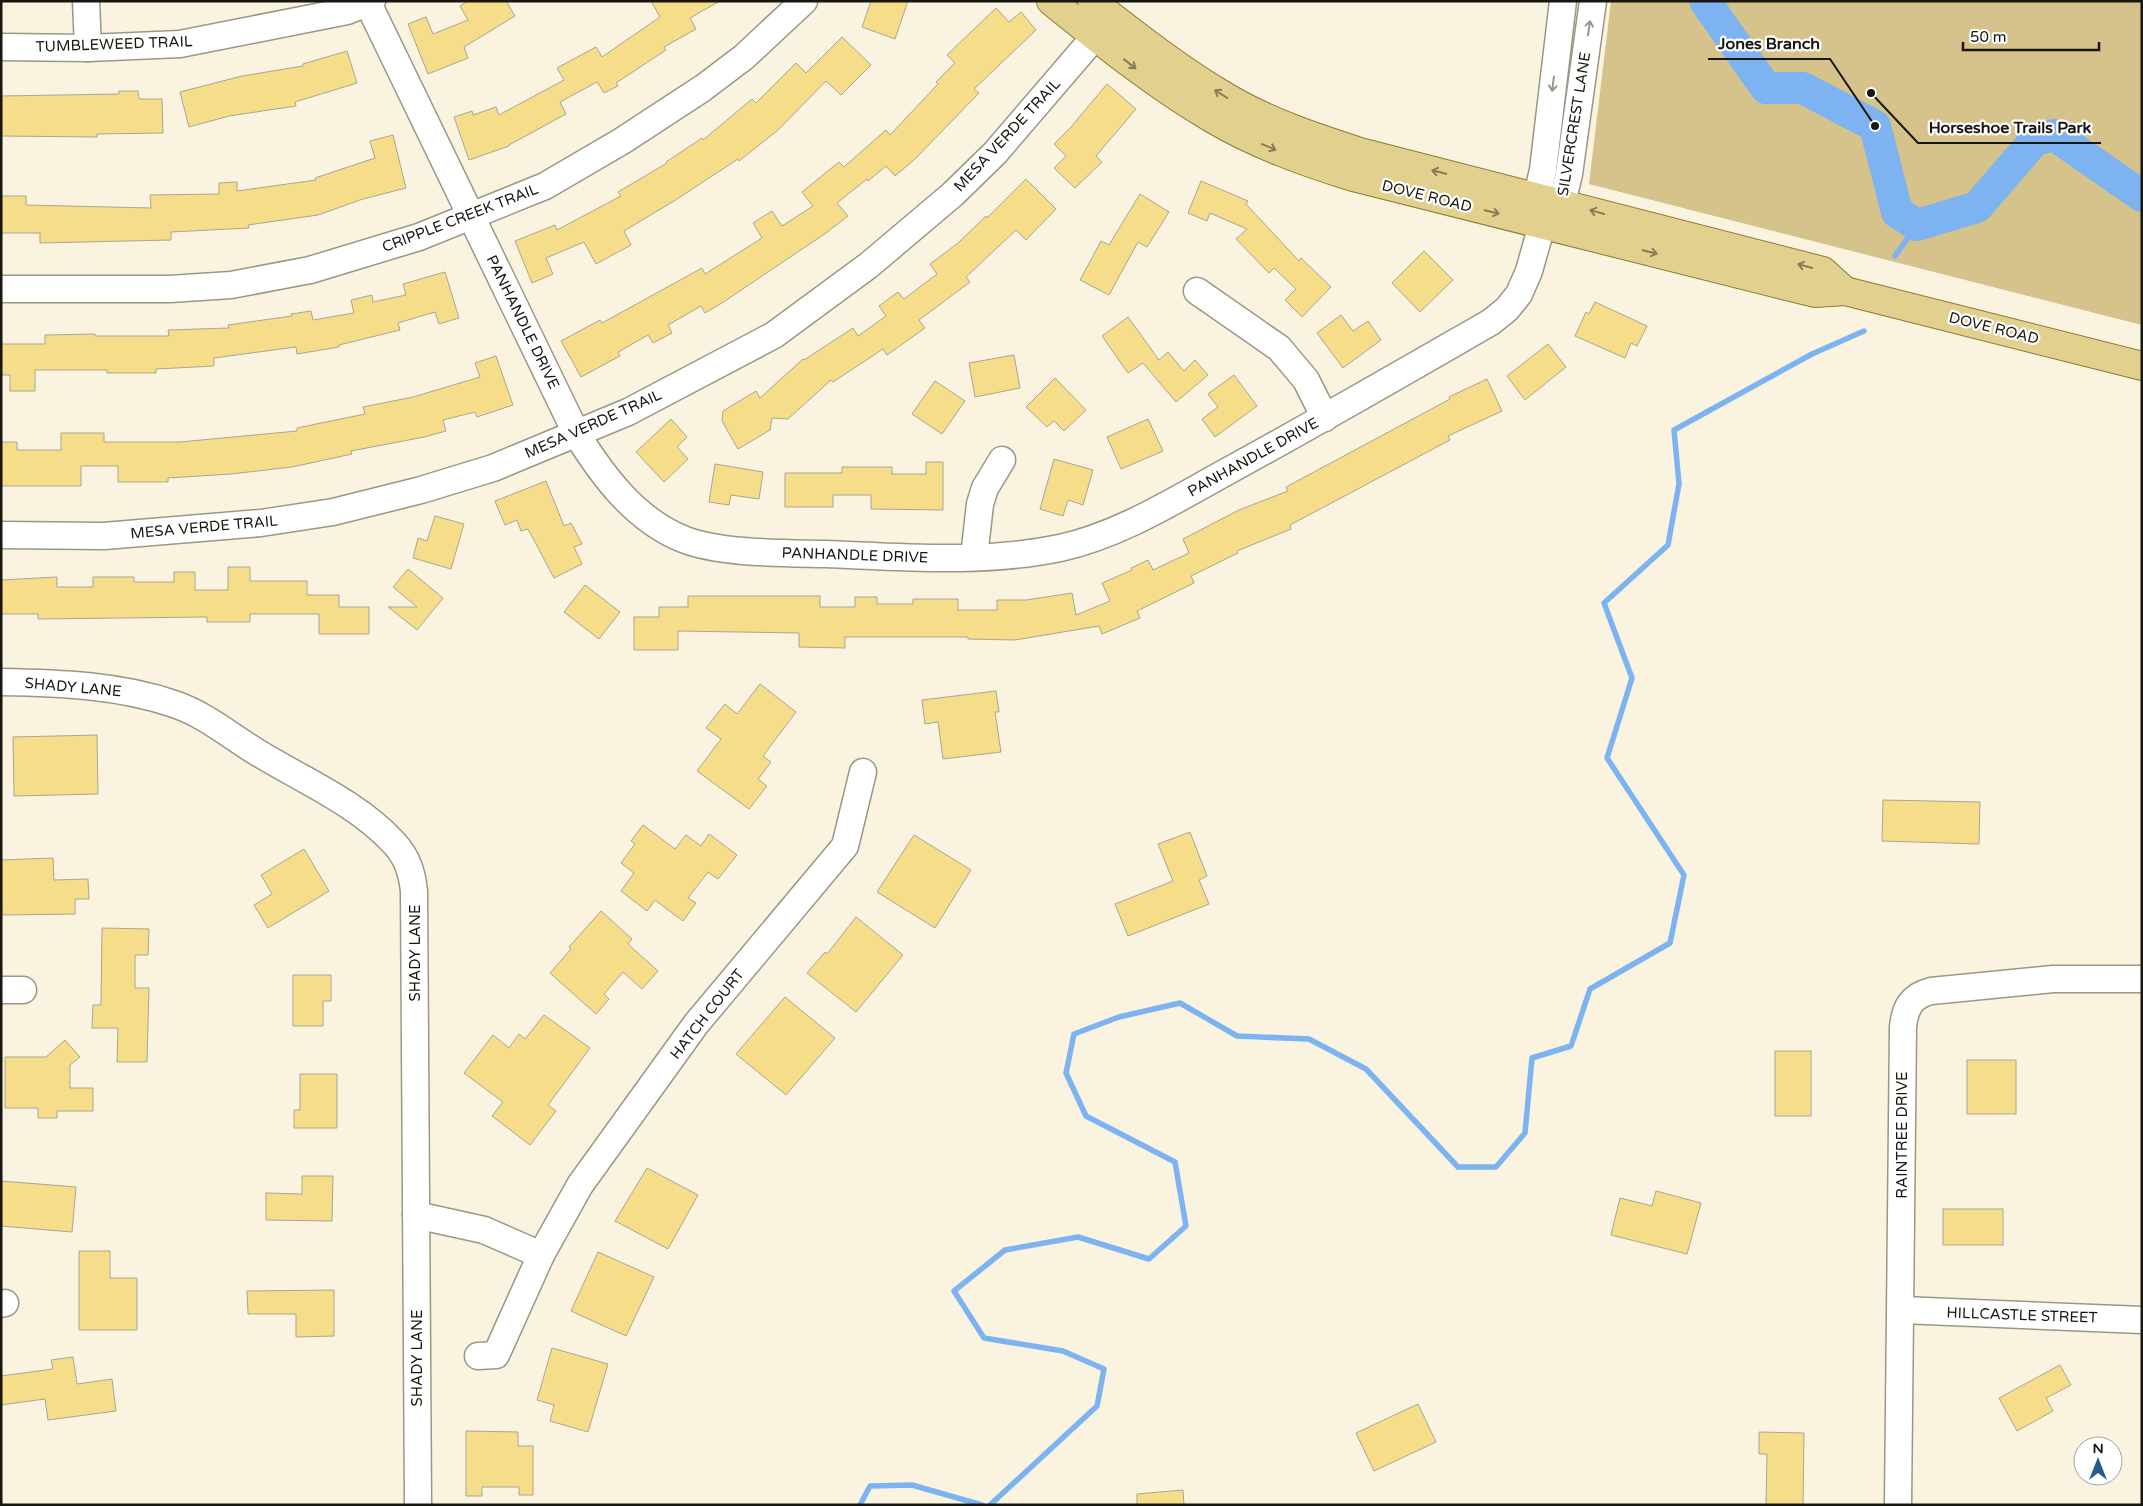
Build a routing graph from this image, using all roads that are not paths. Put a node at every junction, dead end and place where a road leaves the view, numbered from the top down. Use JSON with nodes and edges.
{"nodes":[{"id":1,"x":86,"y":1,"type":"edge"},
{"id":2,"x":804,"y":1,"type":"edge"},
{"id":3,"x":1051,"y":1,"type":"edge"},
{"id":4,"x":1563,"y":1,"type":"edge"},
{"id":5,"x":1593,"y":1,"type":"edge"},
{"id":6,"x":369,"y":2,"type":"edge"},
{"id":7,"x":1100,"y":18,"type":"edge"},
{"id":8,"x":1,"y":47,"type":"edge"},
{"id":9,"x":88,"y":48,"type":"junction"},
{"id":10,"x":1550,"y":200,"type":"junction"},
{"id":11,"x":472,"y":216,"type":"junction"},
{"id":12,"x":1542,"y":225,"type":"junction"},
{"id":13,"x":1,"y":289,"type":"edge"},
{"id":14,"x":1197,"y":291,"type":"dead end"},
{"id":15,"x":1845,"y":291,"type":"junction"},
{"id":16,"x":2142,"y":366,"type":"edge"},
{"id":17,"x":1325,"y":418,"type":"junction"},
{"id":18,"x":576,"y":433,"type":"junction"},
{"id":19,"x":1002,"y":460,"type":"dead end"},
{"id":20,"x":1,"y":535,"type":"edge"},
{"id":21,"x":974,"y":557,"type":"junction"},
{"id":22,"x":1,"y":682,"type":"edge"},
{"id":23,"x":863,"y":772,"type":"dead end"},
{"id":24,"x":2142,"y":979,"type":"edge"},
{"id":25,"x":416,"y":1215,"type":"junction"},
{"id":26,"x":541,"y":1256,"type":"junction"},
{"id":27,"x":1902,"y":1310,"type":"junction"},
{"id":28,"x":2142,"y":1320,"type":"edge"},
{"id":29,"x":478,"y":1356,"type":"dead end"},
{"id":30,"x":418,"y":1505,"type":"edge"},
{"id":31,"x":1898,"y":1505,"type":"edge"}],
"edges":[{"from":1,"to":9,"type":"street"},
{"from":2,"to":11,"type":"street","name":"CRIPPLE CREEK TRAIL"},
{"from":3,"to":7,"type":"main road","name":"DOVE ROAD"},
{"from":4,"to":10,"type":"street","name":"SILVERCREST LANE","one_way":true},
{"from":10,"to":5,"type":"street","name":"SILVERCREST LANE","one_way":true},
{"from":6,"to":9,"type":"street","name":"TUMBLEWEED TRAIL"},
{"from":6,"to":11,"type":"street","name":"PANHANDLE DRIVE"},
{"from":10,"to":7,"type":"main road","name":"DOVE ROAD","one_way":true},
{"from":7,"to":12,"type":"main road","name":"DOVE ROAD","one_way":true},
{"from":7,"to":18,"type":"street","name":"MESA VERDE TRAIL"},
{"from":8,"to":9,"type":"street","name":"TUMBLEWEED TRAIL"},
{"from":10,"to":12,"type":"street","name":"SILVERCREST LANE"},
{"from":15,"to":10,"type":"main road","name":"DOVE ROAD","one_way":true},
{"from":11,"to":13,"type":"street","name":"CRIPPLE CREEK TRAIL"},
{"from":11,"to":18,"type":"street","name":"PANHANDLE DRIVE"},
{"from":12,"to":15,"type":"main road","name":"DOVE ROAD","one_way":true},
{"from":12,"to":17,"type":"street","name":"PANHANDLE DRIVE"},
{"from":14,"to":17,"type":"street"},
{"from":15,"to":16,"type":"main road","name":"DOVE ROAD"},
{"from":17,"to":21,"type":"street","name":"PANHANDLE DRIVE"},
{"from":18,"to":20,"type":"street","name":"MESA VERDE TRAIL"},
{"from":18,"to":21,"type":"street","name":"PANHANDLE DRIVE"},
{"from":19,"to":21,"type":"street"},
{"from":22,"to":25,"type":"street","name":"SHADY LANE"},
{"from":23,"to":26,"type":"street","name":"HATCH COURT"},
{"from":24,"to":27,"type":"street","name":"RAINTREE DRIVE"},
{"from":25,"to":26,"type":"street"},
{"from":25,"to":30,"type":"street","name":"SHADY LANE"},
{"from":26,"to":29,"type":"street","name":"HATCH COURT"},
{"from":27,"to":28,"type":"street","name":"HILLCASTLE STREET"},
{"from":27,"to":31,"type":"street","name":"RAINTREE DRIVE"}]}
